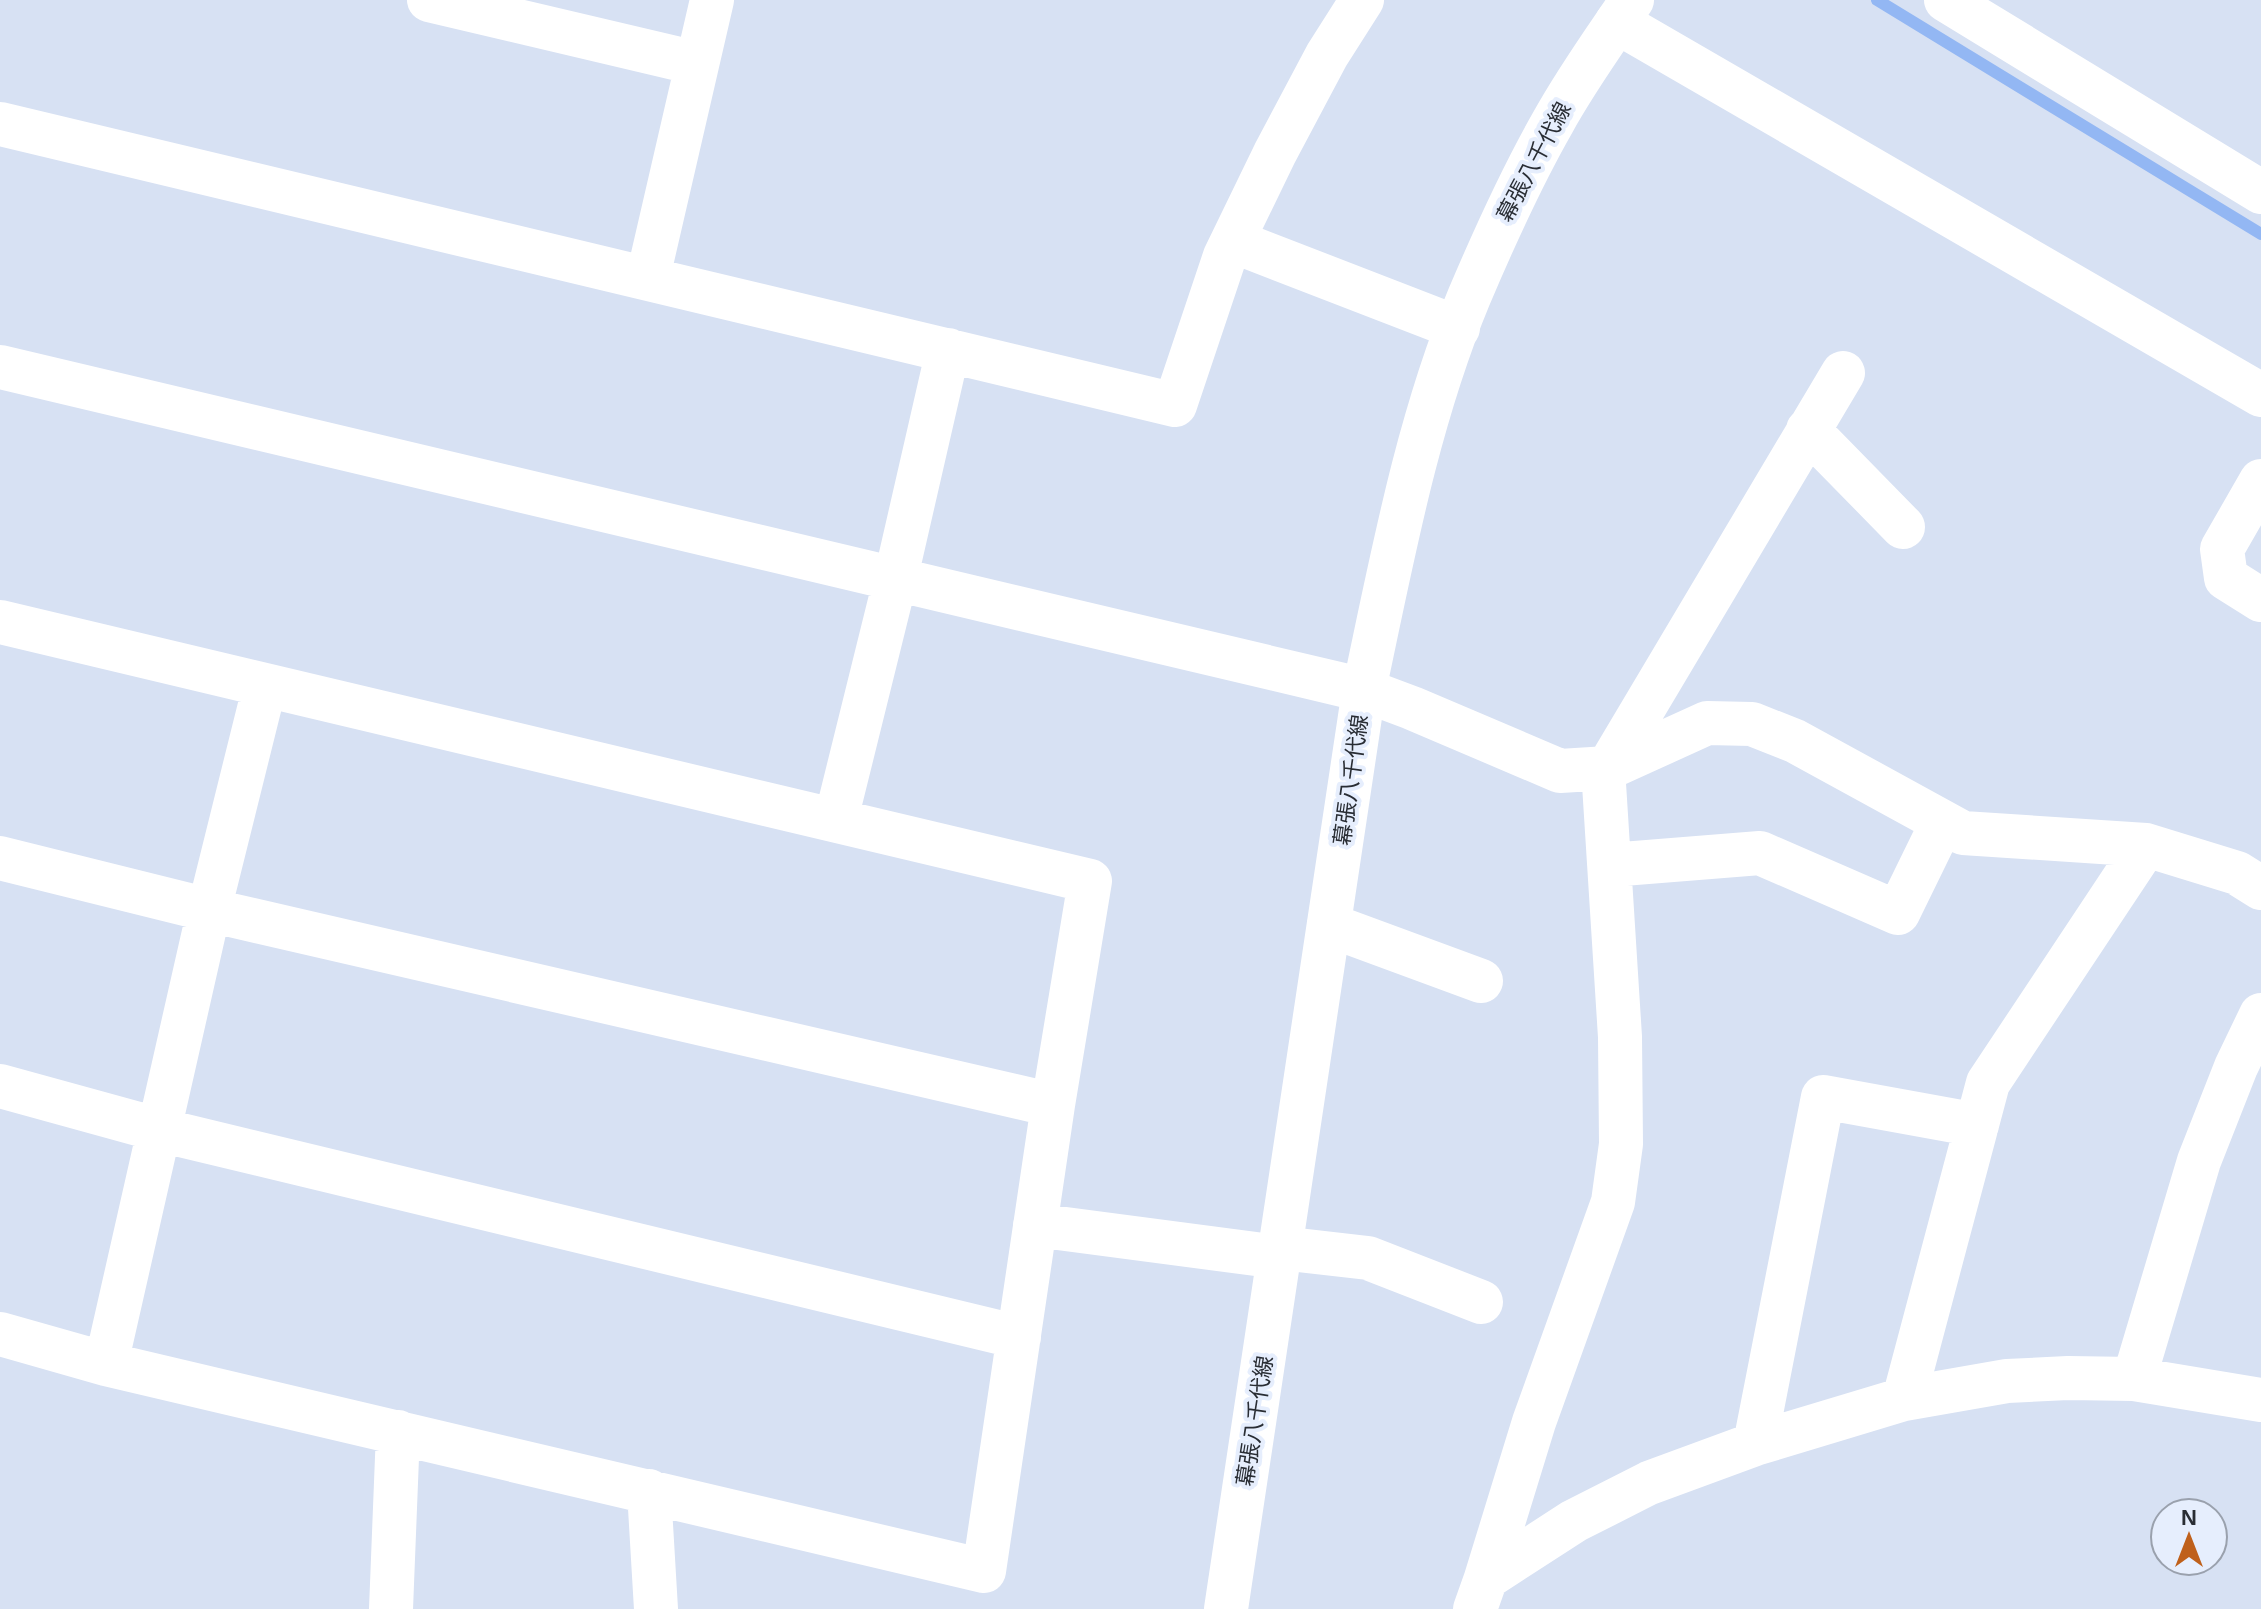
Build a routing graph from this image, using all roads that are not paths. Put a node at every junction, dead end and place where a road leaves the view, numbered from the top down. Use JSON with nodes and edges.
{"nodes":[{"id":1,"x":429,"y":0,"type":"edge"},
{"id":2,"x":712,"y":0,"type":"edge"},
{"id":3,"x":1362,"y":0,"type":"edge"},
{"id":4,"x":1963,"y":5,"type":"edge"},
{"id":5,"x":1625,"y":11,"type":"edge"},
{"id":6,"x":696,"y":63,"type":"junction"},
{"id":7,"x":0,"y":124,"type":"edge"},
{"id":8,"x":2261,"y":192,"type":"edge"},
{"id":9,"x":1233,"y":241,"type":"junction"},
{"id":10,"x":648,"y":277,"type":"junction"},
{"id":11,"x":1458,"y":328,"type":"junction"},
{"id":12,"x":948,"y":350,"type":"junction"},
{"id":13,"x":0,"y":367,"type":"edge"},
{"id":14,"x":1843,"y":373,"type":"dead end"},
{"id":15,"x":2261,"y":395,"type":"edge"},
{"id":16,"x":1808,"y":430,"type":"junction"},
{"id":17,"x":2261,"y":481,"type":"edge"},
{"id":18,"x":1903,"y":527,"type":"dead end"},
{"id":19,"x":895,"y":581,"type":"junction"},
{"id":20,"x":2261,"y":600,"type":"edge"},
{"id":21,"x":0,"y":622,"type":"edge"},
{"id":22,"x":265,"y":685,"type":"junction"},
{"id":23,"x":1364,"y":690,"type":"junction"},
{"id":24,"x":1605,"y":768,"type":"junction"},
{"id":25,"x":836,"y":819,"type":"junction"},
{"id":26,"x":1942,"y":823,"type":"junction"},
{"id":27,"x":2146,"y":845,"type":"junction"},
{"id":28,"x":0,"y":858,"type":"edge"},
{"id":29,"x":1610,"y":865,"type":"junction"},
{"id":30,"x":2261,"y":888,"type":"edge"},
{"id":31,"x":209,"y":910,"type":"junction"},
{"id":32,"x":1329,"y":925,"type":"junction"},
{"id":33,"x":1481,"y":981,"type":"dead end"},
{"id":34,"x":2261,"y":1015,"type":"edge"},
{"id":35,"x":0,"y":1086,"type":"edge"},
{"id":36,"x":1053,"y":1105,"type":"junction"},
{"id":37,"x":1977,"y":1125,"type":"junction"},
{"id":38,"x":160,"y":1130,"type":"junction"},
{"id":39,"x":1035,"y":1225,"type":"junction"},
{"id":40,"x":1280,"y":1252,"type":"junction"},
{"id":41,"x":1481,"y":1302,"type":"dead end"},
{"id":42,"x":0,"y":1334,"type":"edge"},
{"id":43,"x":1019,"y":1337,"type":"junction"},
{"id":44,"x":106,"y":1364,"type":"junction"},
{"id":45,"x":2134,"y":1379,"type":"junction"},
{"id":46,"x":1904,"y":1399,"type":"junction"},
{"id":47,"x":2261,"y":1400,"type":"edge"},
{"id":48,"x":398,"y":1432,"type":"junction"},
{"id":49,"x":1755,"y":1444,"type":"junction"},
{"id":50,"x":649,"y":1491,"type":"junction"},
{"id":51,"x":1481,"y":1594,"type":"edge"},
{"id":52,"x":391,"y":1609,"type":"edge"},
{"id":53,"x":656,"y":1609,"type":"edge"},
{"id":54,"x":1226,"y":1609,"type":"edge"}],
"edges":[{"from":1,"to":6,"type":"street"},
{"from":2,"to":6,"type":"street"},
{"from":3,"to":9,"type":"street"},
{"from":4,"to":8,"type":"street"},
{"from":5,"to":11,"type":"street","name":"幕張八千代線"},
{"from":5,"to":15,"type":"street"},
{"from":6,"to":10,"type":"street"},
{"from":7,"to":10,"type":"street"},
{"from":9,"to":11,"type":"street"},
{"from":9,"to":12,"type":"street"},
{"from":10,"to":12,"type":"street"},
{"from":11,"to":23,"type":"street","name":"幕張八千代線"},
{"from":12,"to":19,"type":"street"},
{"from":13,"to":19,"type":"street"},
{"from":14,"to":16,"type":"street"},
{"from":16,"to":18,"type":"street"},
{"from":16,"to":24,"type":"street"},
{"from":17,"to":20,"type":"street"},
{"from":19,"to":23,"type":"street"},
{"from":19,"to":25,"type":"street"},
{"from":21,"to":22,"type":"street"},
{"from":22,"to":25,"type":"street"},
{"from":22,"to":31,"type":"street"},
{"from":23,"to":24,"type":"street"},
{"from":23,"to":32,"type":"street","name":"幕張八千代線"},
{"from":24,"to":26,"type":"street"},
{"from":24,"to":29,"type":"street"},
{"from":25,"to":36,"type":"street"},
{"from":26,"to":27,"type":"street"},
{"from":26,"to":29,"type":"street"},
{"from":27,"to":30,"type":"street"},
{"from":27,"to":37,"type":"street"},
{"from":28,"to":31,"type":"street"},
{"from":29,"to":51,"type":"street"},
{"from":31,"to":36,"type":"street"},
{"from":31,"to":38,"type":"street"},
{"from":32,"to":33,"type":"street"},
{"from":32,"to":40,"type":"street","name":"幕張八千代線"},
{"from":34,"to":45,"type":"street"},
{"from":35,"to":38,"type":"street"},
{"from":36,"to":39,"type":"street"},
{"from":37,"to":46,"type":"street"},
{"from":37,"to":49,"type":"street"},
{"from":38,"to":43,"type":"street"},
{"from":38,"to":44,"type":"street"},
{"from":39,"to":40,"type":"street"},
{"from":39,"to":43,"type":"street"},
{"from":40,"to":41,"type":"street"},
{"from":40,"to":54,"type":"street","name":"幕張八千代線"},
{"from":42,"to":44,"type":"street"},
{"from":43,"to":50,"type":"street"},
{"from":44,"to":48,"type":"street"},
{"from":45,"to":46,"type":"street"},
{"from":45,"to":47,"type":"street"},
{"from":46,"to":49,"type":"street"},
{"from":48,"to":50,"type":"street"},
{"from":48,"to":52,"type":"street"},
{"from":49,"to":51,"type":"street"},
{"from":50,"to":53,"type":"street"}]}
